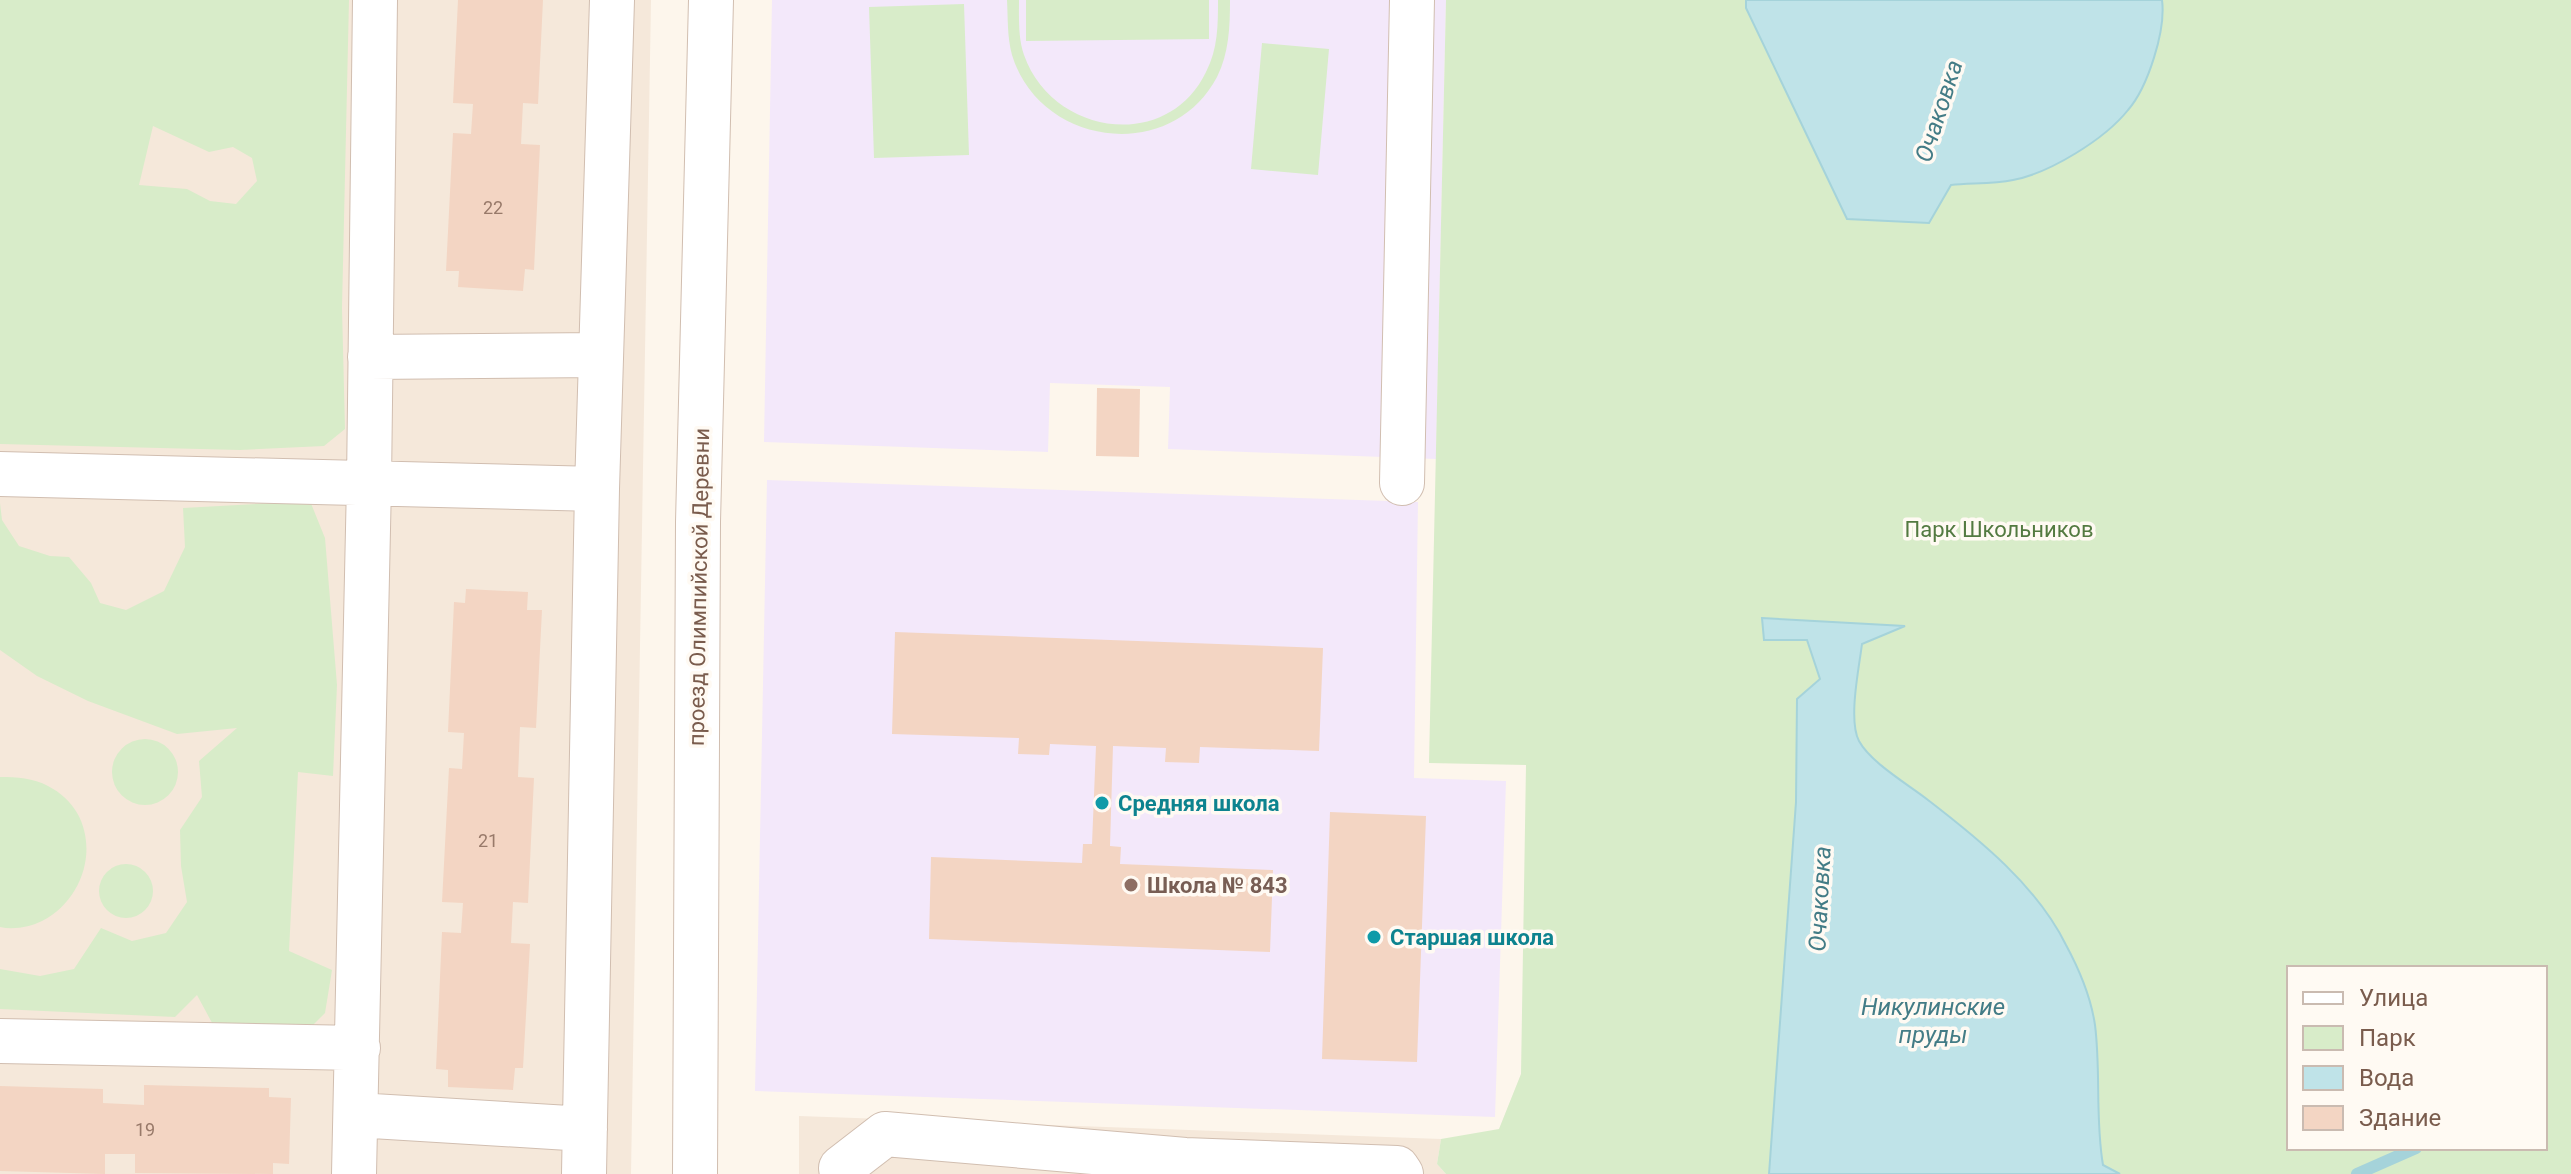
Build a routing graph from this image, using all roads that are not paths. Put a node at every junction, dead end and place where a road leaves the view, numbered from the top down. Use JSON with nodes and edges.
{"nodes":[{"id":1,"x":375,"y":0,"type":"edge"},
{"id":2,"x":612,"y":0,"type":"edge"},
{"id":3,"x":711,"y":0,"type":"edge"},
{"id":4,"x":1412,"y":0,"type":"edge"},
{"id":5,"x":601,"y":355,"type":"junction"},
{"id":6,"x":370,"y":357,"type":"junction"},
{"id":7,"x":0,"y":474,"type":"edge"},
{"id":8,"x":369,"y":483,"type":"junction"},
{"id":9,"x":1402,"y":483,"type":"dead end"},
{"id":10,"x":597,"y":489,"type":"junction"},
{"id":11,"x":0,"y":1041,"type":"edge"},
{"id":12,"x":358,"y":1048,"type":"junction"},
{"id":13,"x":356,"y":1115,"type":"junction"},
{"id":14,"x":585,"y":1129,"type":"junction"},
{"id":15,"x":1185,"y":1167,"type":"edge"},
{"id":16,"x":354,"y":1174,"type":"edge"},
{"id":17,"x":584,"y":1174,"type":"edge"},
{"id":18,"x":695,"y":1174,"type":"edge"},
{"id":19,"x":842,"y":1174,"type":"edge"},
{"id":20,"x":1401,"y":1174,"type":"edge"}],
"edges":[{"from":1,"to":6,"type":"street"},
{"from":2,"to":5,"type":"street"},
{"from":3,"to":18,"type":"street","name":"проезд Олимпийской Деревни"},
{"from":4,"to":9,"type":"street"},
{"from":5,"to":6,"type":"street"},
{"from":5,"to":10,"type":"street"},
{"from":6,"to":8,"type":"street"},
{"from":7,"to":8,"type":"street"},
{"from":8,"to":10,"type":"street"},
{"from":8,"to":12,"type":"street"},
{"from":10,"to":14,"type":"street"},
{"from":11,"to":12,"type":"street"},
{"from":12,"to":13,"type":"street"},
{"from":13,"to":14,"type":"street"},
{"from":13,"to":16,"type":"street"},
{"from":14,"to":17,"type":"street"},
{"from":15,"to":19,"type":"street"},
{"from":15,"to":20,"type":"street"}]}
